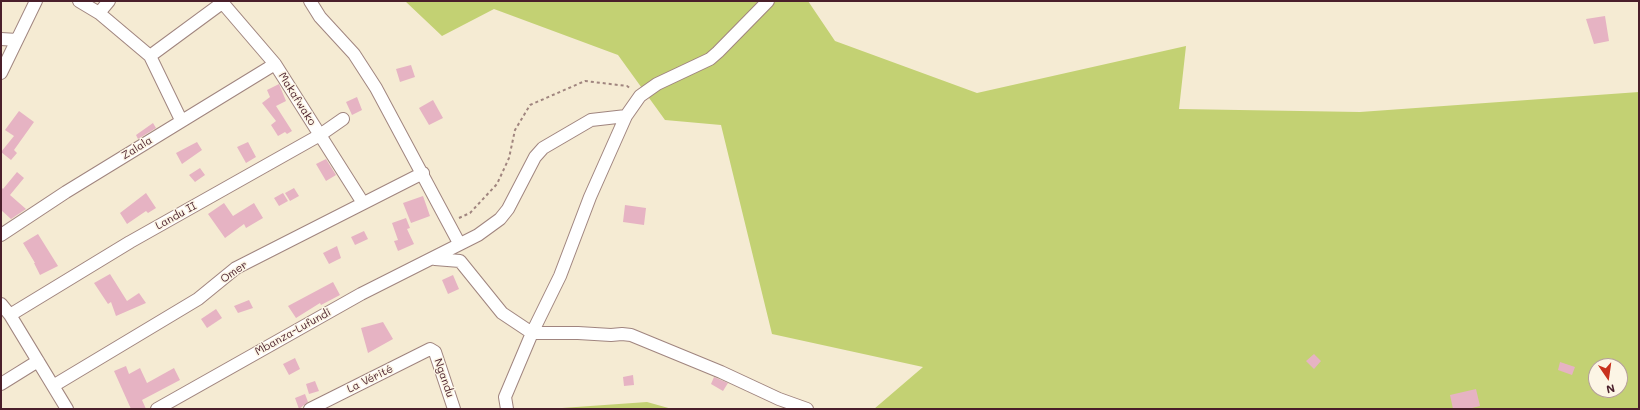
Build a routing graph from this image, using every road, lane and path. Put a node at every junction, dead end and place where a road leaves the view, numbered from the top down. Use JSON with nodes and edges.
{"nodes":[{"id":1,"x":36,"y":1,"type":"edge"},
{"id":2,"x":79,"y":1,"type":"edge"},
{"id":3,"x":109,"y":1,"type":"edge"},
{"id":4,"x":310,"y":1,"type":"edge"},
{"id":5,"x":221,"y":2,"type":"edge"},
{"id":6,"x":766,"y":3,"type":"edge"},
{"id":7,"x":99,"y":13,"type":"junction"},
{"id":8,"x":1,"y":39,"type":"edge"},
{"id":9,"x":17,"y":40,"type":"junction"},
{"id":10,"x":150,"y":56,"type":"junction"},
{"id":11,"x":275,"y":64,"type":"junction"},
{"id":12,"x":1,"y":73,"type":"edge"},
{"id":13,"x":640,"y":96,"type":"junction"},
{"id":14,"x":626,"y":116,"type":"junction"},
{"id":15,"x":181,"y":120,"type":"junction"},
{"id":16,"x":343,"y":120,"type":"dead end"},
{"id":17,"x":320,"y":135,"type":"junction"},
{"id":18,"x":423,"y":173,"type":"junction"},
{"id":19,"x":363,"y":203,"type":"junction"},
{"id":20,"x":449,"y":222,"type":"junction"},
{"id":21,"x":1,"y":235,"type":"edge"},
{"id":22,"x":459,"y":243,"type":"junction"},
{"id":23,"x":433,"y":259,"type":"junction"},
{"id":24,"x":1,"y":304,"type":"edge"},
{"id":25,"x":10,"y":315,"type":"junction"},
{"id":26,"x":532,"y":333,"type":"junction"},
{"id":27,"x":430,"y":349,"type":"joint"},
{"id":28,"x":38,"y":362,"type":"junction"},
{"id":29,"x":1,"y":384,"type":"edge"},
{"id":30,"x":53,"y":386,"type":"junction"},
{"id":31,"x":67,"y":409,"type":"edge"},
{"id":32,"x":157,"y":409,"type":"edge"},
{"id":33,"x":310,"y":409,"type":"edge"},
{"id":34,"x":454,"y":409,"type":"edge"},
{"id":35,"x":507,"y":409,"type":"edge"},
{"id":36,"x":807,"y":409,"type":"edge"}],
"edges":[{"from":1,"to":9,"type":"street"},
{"from":2,"to":7,"type":"street"},
{"from":3,"to":7,"type":"street"},
{"from":4,"to":18,"type":"street"},
{"from":5,"to":10,"type":"street"},
{"from":5,"to":11,"type":"street","name":"Makafwako"},
{"from":6,"to":13,"type":"street"},
{"from":7,"to":10,"type":"street"},
{"from":8,"to":9,"type":"street"},
{"from":9,"to":12,"type":"street"},
{"from":10,"to":15,"type":"street"},
{"from":11,"to":15,"type":"street","name":"Zalala"},
{"from":11,"to":17,"type":"street","name":"Makafwako"},
{"from":13,"to":14,"type":"street"},
{"from":13,"to":20,"type":"path"},
{"from":14,"to":22,"type":"street","name":"Mbanza-Lufundi"},
{"from":14,"to":26,"type":"street"},
{"from":15,"to":21,"type":"street","name":"Zalala"},
{"from":16,"to":17,"type":"street","name":"Landu II"},
{"from":17,"to":19,"type":"street","name":"Makafwako"},
{"from":17,"to":25,"type":"street","name":"Landu II"},
{"from":18,"to":19,"type":"street","name":"Omer"},
{"from":18,"to":20,"type":"street"},
{"from":19,"to":30,"type":"street","name":"Omer"},
{"from":20,"to":22,"type":"street"},
{"from":22,"to":23,"type":"street","name":"Mbanza-Lufundi"},
{"from":23,"to":26,"type":"street"},
{"from":23,"to":32,"type":"street","name":"Mbanza-Lufundi"},
{"from":24,"to":25,"type":"street"},
{"from":25,"to":28,"type":"street"},
{"from":26,"to":35,"type":"street"},
{"from":26,"to":36,"type":"street"},
{"from":27,"to":33,"type":"street","name":"La Vérité"},
{"from":27,"to":34,"type":"street","name":"Ngandu"},
{"from":28,"to":29,"type":"street"},
{"from":28,"to":30,"type":"street"},
{"from":30,"to":31,"type":"street"}]}
